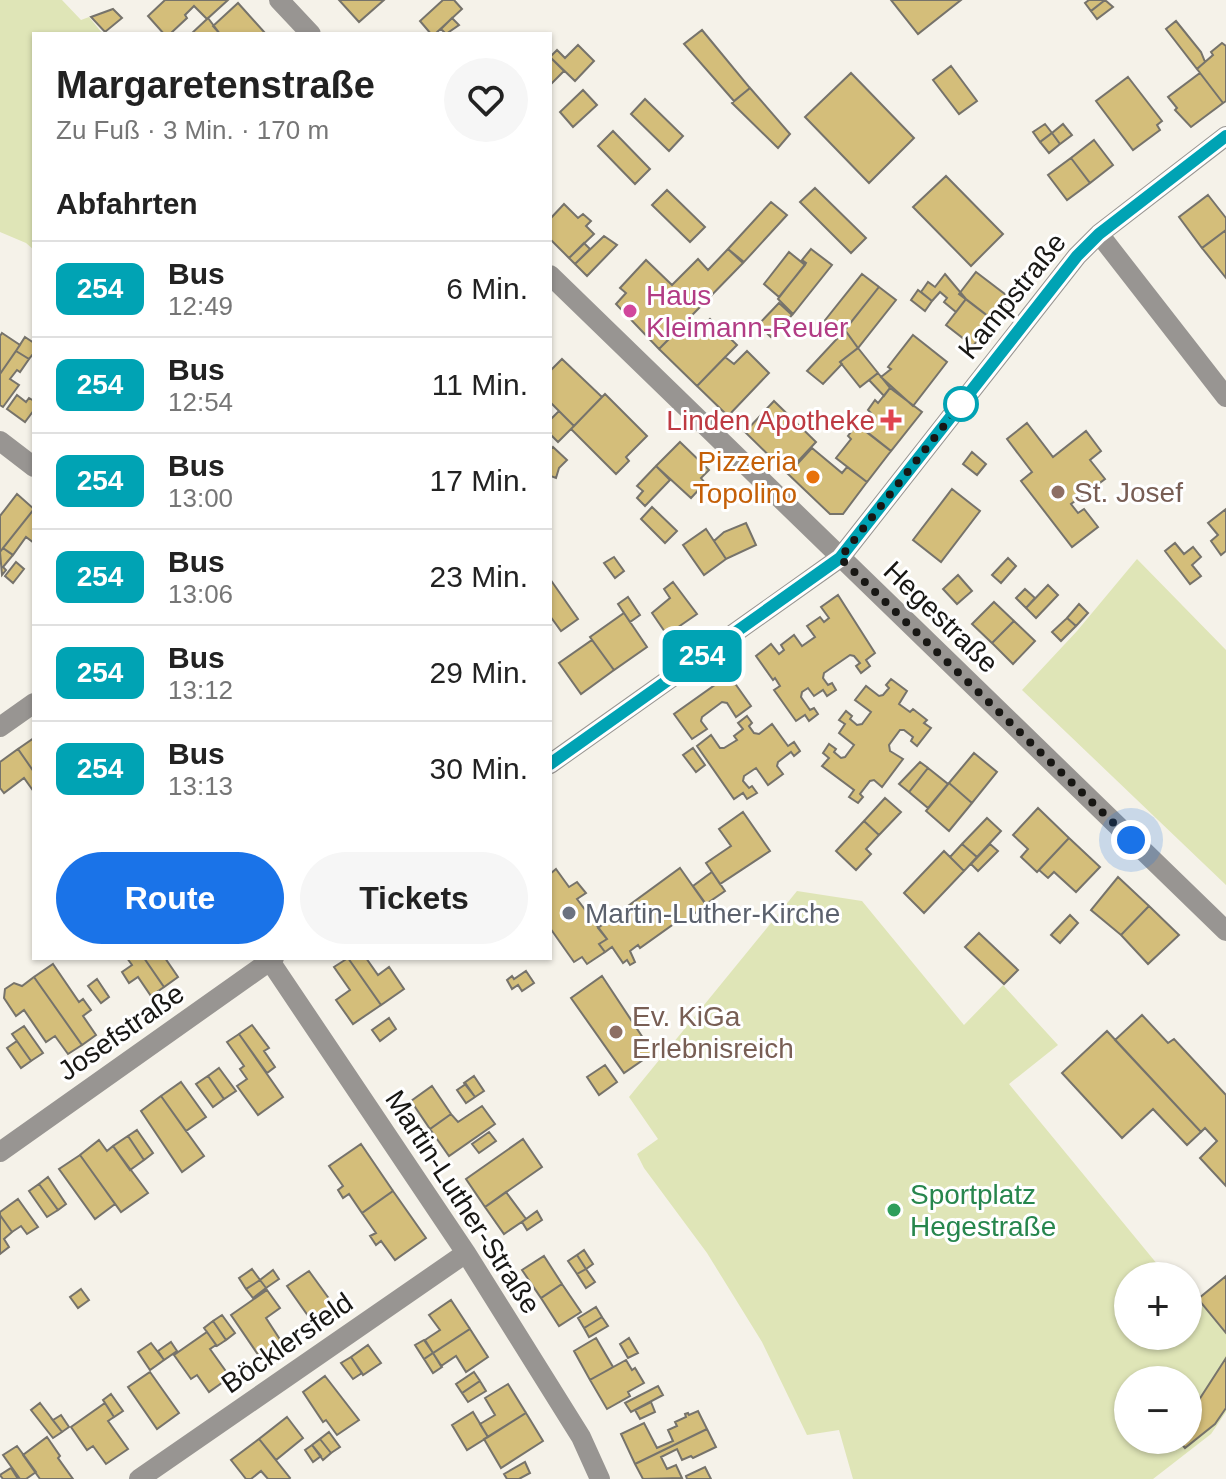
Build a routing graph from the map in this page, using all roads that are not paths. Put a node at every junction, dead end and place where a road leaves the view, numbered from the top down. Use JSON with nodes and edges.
{"nodes":[{"id":1,"x":279,"y":0,"type":"edge"},
{"id":2,"x":309,"y":32,"type":"edge"},
{"id":3,"x":1226,"y":136,"type":"edge"},
{"id":4,"x":1099,"y":234,"type":"junction"},
{"id":5,"x":552,"y":277,"type":"edge"},
{"id":6,"x":1226,"y":397,"type":"edge"},
{"id":7,"x":0,"y":441,"type":"edge"},
{"id":8,"x":32,"y":465,"type":"edge"},
{"id":9,"x":840,"y":558,"type":"junction"},
{"id":10,"x":32,"y":704,"type":"edge"},
{"id":11,"x":0,"y":727,"type":"edge"},
{"id":12,"x":552,"y":763,"type":"edge"},
{"id":13,"x":1226,"y":931,"type":"edge"},
{"id":14,"x":272,"y":960,"type":"edge"},
{"id":15,"x":0,"y":1152,"type":"edge"},
{"id":16,"x":466,"y":1253,"type":"junction"},
{"id":17,"x":139,"y":1479,"type":"edge"},
{"id":18,"x":600,"y":1479,"type":"edge"}],
"edges":[{"from":1,"to":2,"type":"street"},
{"from":3,"to":4,"type":"street","name":"Kampstraße"},
{"from":4,"to":6,"type":"street"},
{"from":4,"to":9,"type":"street","name":"Kampstraße"},
{"from":5,"to":9,"type":"street","name":"Hegestraße"},
{"from":7,"to":8,"type":"street"},
{"from":9,"to":12,"type":"street"},
{"from":9,"to":13,"type":"street","name":"Hegestraße"},
{"from":10,"to":11,"type":"street"},
{"from":14,"to":15,"type":"street","name":"Josefstraße"},
{"from":14,"to":16,"type":"street","name":"Martin-Luther-Straße"},
{"from":16,"to":17,"type":"street","name":"Böcklersfeld"},
{"from":16,"to":18,"type":"street","name":"Martin-Luther-Straße"}]}
